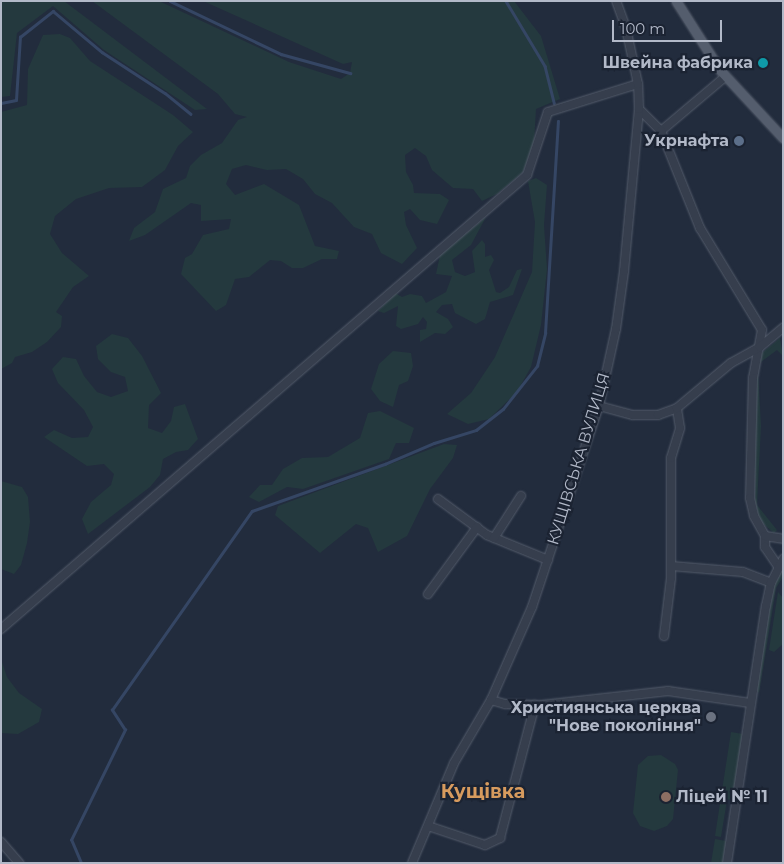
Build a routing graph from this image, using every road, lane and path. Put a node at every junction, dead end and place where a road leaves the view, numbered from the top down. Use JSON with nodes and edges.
{"nodes":[{"id":1,"x":616,"y":1,"type":"edge"},
{"id":2,"x":676,"y":1,"type":"edge"},
{"id":3,"x":726,"y":77,"type":"junction"},
{"id":4,"x":638,"y":84,"type":"junction"},
{"id":5,"x":640,"y":108,"type":"junction"},
{"id":6,"x":661,"y":131,"type":"junction"},
{"id":7,"x":783,"y":138,"type":"edge"},
{"id":8,"x":783,"y":328,"type":"edge"},
{"id":9,"x":760,"y":347,"type":"junction"},
{"id":10,"x":599,"y":406,"type":"junction"},
{"id":11,"x":676,"y":408,"type":"junction"},
{"id":12,"x":521,"y":496,"type":"dead end"},
{"id":13,"x":438,"y":499,"type":"dead end"},
{"id":14,"x":477,"y":528,"type":"junction"},
{"id":15,"x":765,"y":536,"type":"junction"},
{"id":16,"x":494,"y":538,"type":"junction"},
{"id":17,"x":783,"y":539,"type":"edge"},
{"id":18,"x":548,"y":560,"type":"junction"},
{"id":19,"x":780,"y":563,"type":"edge"},
{"id":20,"x":671,"y":566,"type":"junction"},
{"id":21,"x":771,"y":583,"type":"junction"},
{"id":22,"x":428,"y":594,"type":"dead end"},
{"id":23,"x":1,"y":629,"type":"edge"},
{"id":24,"x":664,"y":636,"type":"dead end"},
{"id":25,"x":491,"y":700,"type":"junction"},
{"id":26,"x":750,"y":703,"type":"junction"},
{"id":27,"x":536,"y":705,"type":"junction"},
{"id":28,"x":428,"y":826,"type":"junction"},
{"id":29,"x":1,"y":842,"type":"edge"},
{"id":30,"x":19,"y":863,"type":"edge"},
{"id":31,"x":412,"y":863,"type":"edge"},
{"id":32,"x":727,"y":863,"type":"edge"}],
"edges":[{"from":1,"to":4,"type":"street","name":"КУЩІВСЬКА ВУЛИЦЯ"},
{"from":2,"to":3,"type":"main road"},
{"from":3,"to":6,"type":"street"},
{"from":3,"to":7,"type":"main road"},
{"from":4,"to":5,"type":"street","name":"КУЩІВСЬКА ВУЛИЦЯ"},
{"from":4,"to":23,"type":"street"},
{"from":5,"to":6,"type":"street"},
{"from":5,"to":10,"type":"street","name":"КУЩІВСЬКА ВУЛИЦЯ"},
{"from":6,"to":9,"type":"street"},
{"from":8,"to":9,"type":"street"},
{"from":9,"to":11,"type":"street"},
{"from":9,"to":15,"type":"street"},
{"from":10,"to":11,"type":"street"},
{"from":10,"to":18,"type":"street","name":"КУЩІВСЬКА ВУЛИЦЯ"},
{"from":11,"to":20,"type":"street"},
{"from":12,"to":16,"type":"street"},
{"from":13,"to":14,"type":"street"},
{"from":14,"to":16,"type":"street"},
{"from":14,"to":22,"type":"street"},
{"from":15,"to":17,"type":"street"},
{"from":15,"to":19,"type":"street"},
{"from":16,"to":18,"type":"street"},
{"from":18,"to":25,"type":"street","name":"КУЩІВСЬКА ВУЛИЦЯ"},
{"from":19,"to":21,"type":"street"},
{"from":20,"to":21,"type":"street"},
{"from":20,"to":24,"type":"street"},
{"from":21,"to":26,"type":"street"},
{"from":25,"to":27,"type":"street"},
{"from":25,"to":28,"type":"street","name":"КУЩІВСЬКА ВУЛИЦЯ"},
{"from":26,"to":27,"type":"street"},
{"from":26,"to":32,"type":"street"},
{"from":27,"to":28,"type":"street"},
{"from":28,"to":31,"type":"street","name":"КУЩІВСЬКА ВУЛИЦЯ"},
{"from":29,"to":30,"type":"street"}]}
